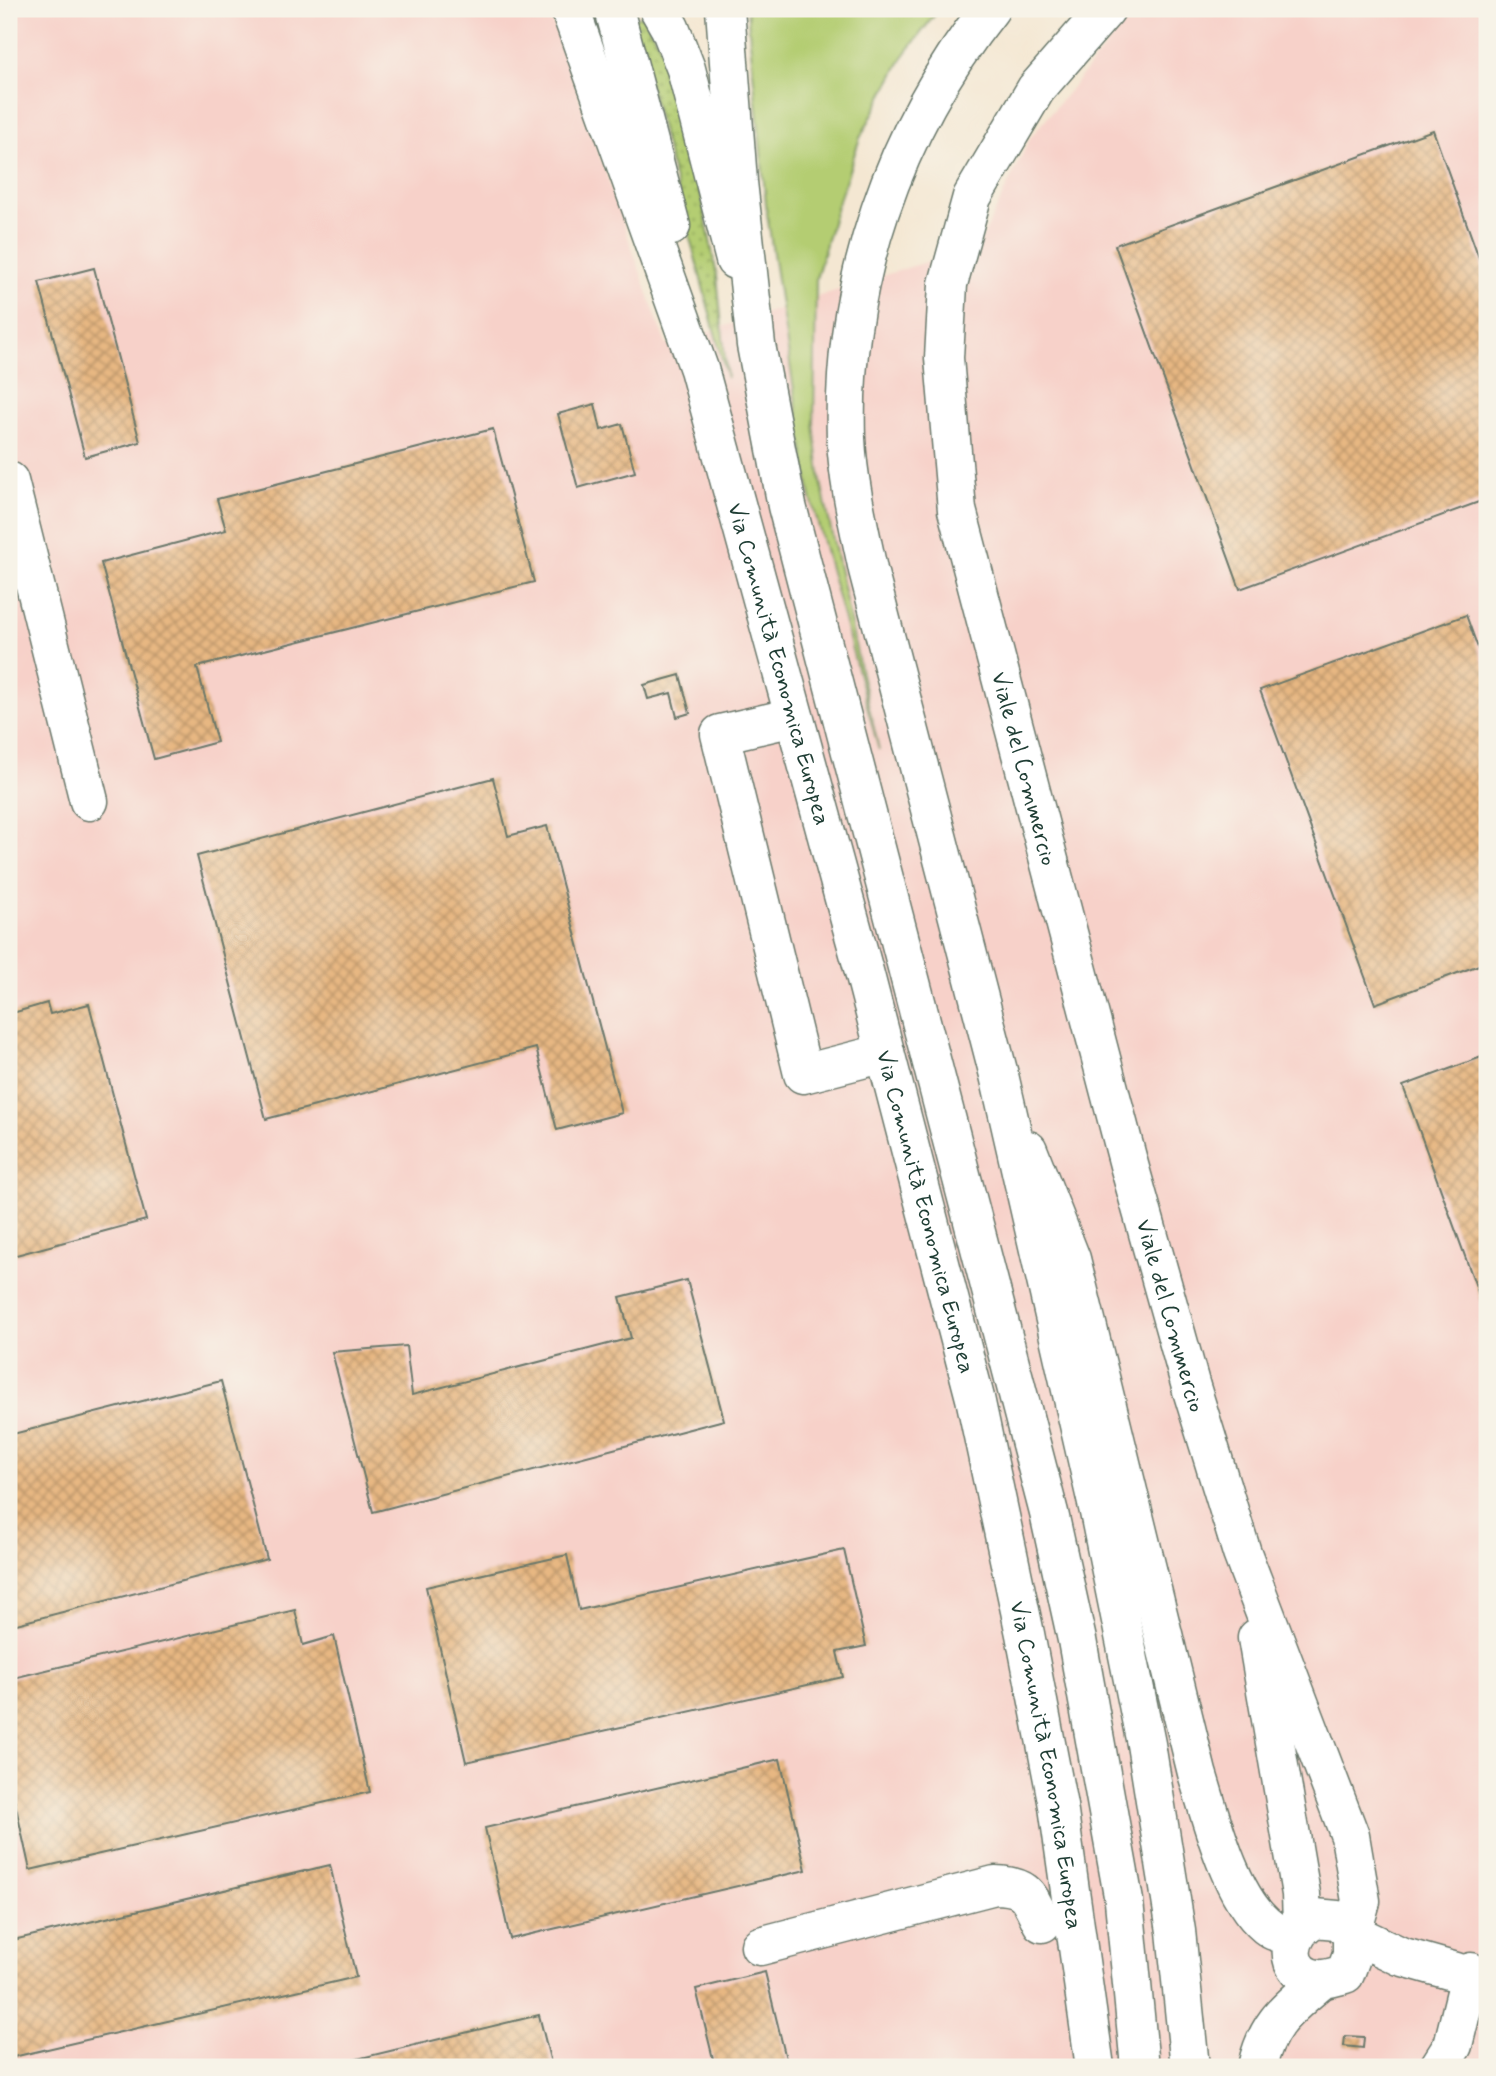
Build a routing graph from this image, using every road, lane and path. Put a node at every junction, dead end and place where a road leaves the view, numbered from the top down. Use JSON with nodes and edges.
{"nodes":[{"id":1,"x":570,"y":9,"type":"edge"},
{"id":2,"x":614,"y":9,"type":"edge"},
{"id":3,"x":659,"y":9,"type":"edge"},
{"id":4,"x":725,"y":9,"type":"edge"},
{"id":5,"x":990,"y":9,"type":"edge"},
{"id":6,"x":1106,"y":9,"type":"edge"},
{"id":7,"x":756,"y":345,"type":"junction"},
{"id":8,"x":699,"y":369,"type":"junction"},
{"id":9,"x":9,"y":481,"type":"edge"},
{"id":10,"x":786,"y":719,"type":"junction"},
{"id":11,"x":89,"y":802,"type":"dead end"},
{"id":12,"x":885,"y":1053,"type":"junction"},
{"id":13,"x":999,"y":1075,"type":"junction"},
{"id":14,"x":1242,"y":1553,"type":"junction"},
{"id":15,"x":1042,"y":1923,"type":"dead end"},
{"id":16,"x":1297,"y":1931,"type":"junction"},
{"id":17,"x":1352,"y":1933,"type":"junction"},
{"id":18,"x":760,"y":1946,"type":"dead end"},
{"id":19,"x":1472,"y":1972,"type":"edge"},
{"id":20,"x":1333,"y":1977,"type":"junction"},
{"id":21,"x":1095,"y":2067,"type":"edge"},
{"id":22,"x":1140,"y":2067,"type":"edge"},
{"id":23,"x":1190,"y":2067,"type":"edge"},
{"id":24,"x":1257,"y":2067,"type":"edge"},
{"id":25,"x":1439,"y":2067,"type":"edge"}],
"edges":[{"from":1,"to":8,"type":"street"},
{"from":2,"to":8,"type":"street"},
{"from":3,"to":7,"type":"street"},
{"from":4,"to":7,"type":"street"},
{"from":5,"to":13,"type":"street"},
{"from":6,"to":14,"type":"street","name":"Viale del Commercio"},
{"from":7,"to":22,"type":"street"},
{"from":8,"to":10,"type":"street","name":"Via Comunità Economica Europea"},
{"from":9,"to":11,"type":"street"},
{"from":10,"to":12,"type":"street","name":"Via Comunità Economica Europea"},
{"from":10,"to":12,"type":"street"},
{"from":12,"to":21,"type":"street","name":"Via Comunità Economica Europea"},
{"from":13,"to":16,"type":"street"},
{"from":13,"to":23,"type":"street"},
{"from":14,"to":16,"type":"street"},
{"from":14,"to":17,"type":"street"},
{"from":15,"to":18,"type":"street"},
{"from":16,"to":17,"type":"street"},
{"from":16,"to":20,"type":"street"},
{"from":17,"to":19,"type":"street"},
{"from":17,"to":20,"type":"street"},
{"from":19,"to":20,"type":"street"},
{"from":19,"to":25,"type":"street"},
{"from":20,"to":24,"type":"street"}]}
